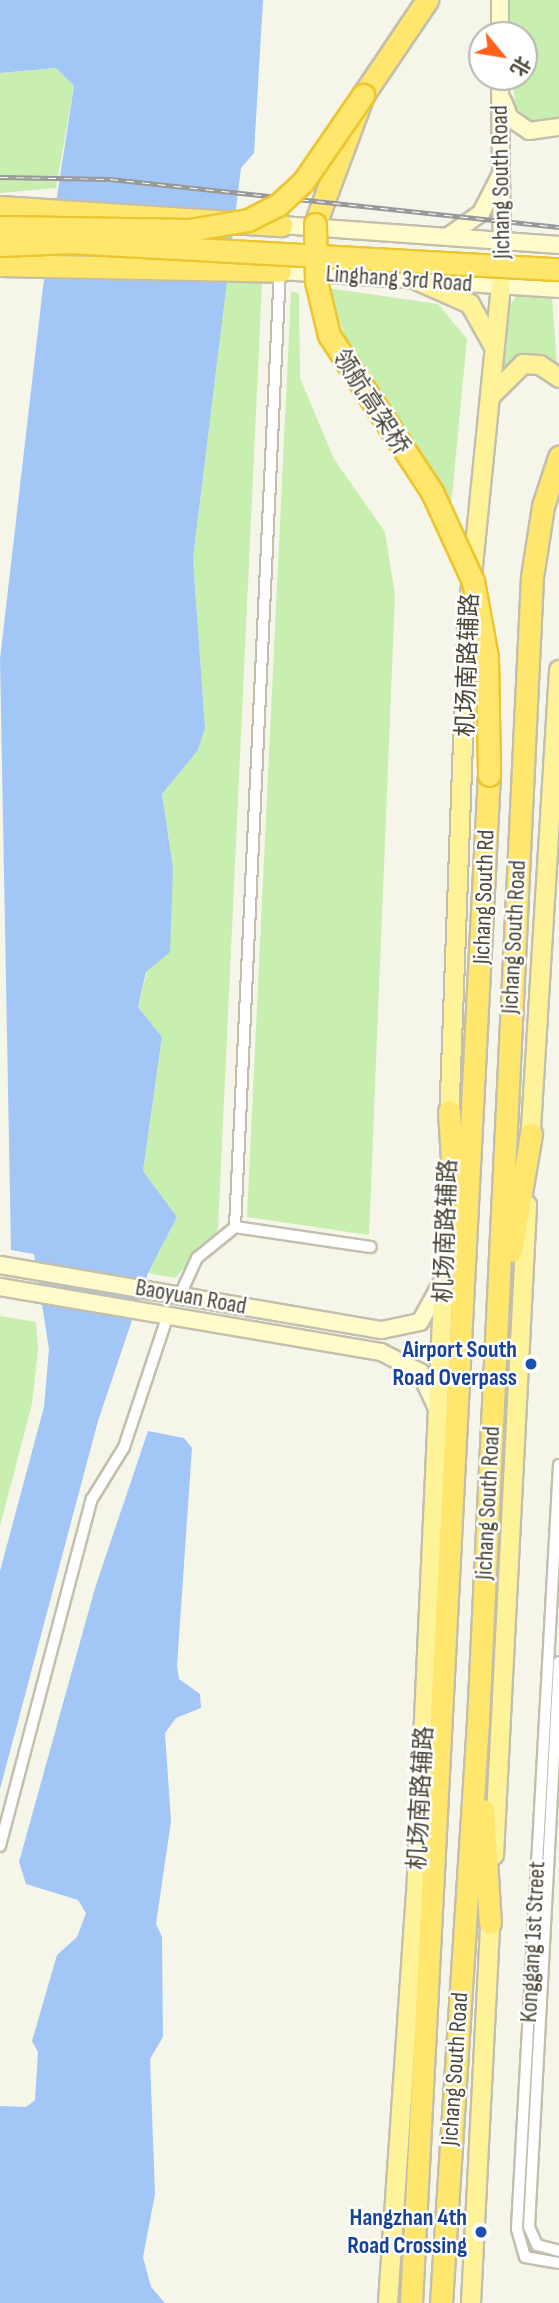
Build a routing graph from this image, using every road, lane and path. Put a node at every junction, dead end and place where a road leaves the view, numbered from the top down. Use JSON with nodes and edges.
{"nodes":[{"id":1,"x":427,"y":0,"type":"edge"},
{"id":2,"x":500,"y":0,"type":"edge"},
{"id":3,"x":500,"y":21,"type":"edge"},
{"id":4,"x":500,"y":91,"type":"edge"},
{"id":5,"x":503,"y":91,"type":"edge"},
{"id":6,"x":363,"y":94,"type":"junction"},
{"id":7,"x":559,"y":127,"type":"edge"},
{"id":8,"x":503,"y":168,"type":"junction"},
{"id":9,"x":9,"y":207,"type":"edge"},
{"id":10,"x":281,"y":225,"type":"joint"},
{"id":11,"x":0,"y":227,"type":"edge"},
{"id":12,"x":447,"y":237,"type":"junction"},
{"id":13,"x":504,"y":242,"type":"junction"},
{"id":14,"x":0,"y":245,"type":"edge"},
{"id":15,"x":559,"y":245,"type":"edge"},
{"id":16,"x":9,"y":263,"type":"edge"},
{"id":17,"x":559,"y":269,"type":"edge"},
{"id":18,"x":280,"y":271,"type":"junction"},
{"id":19,"x":418,"y":281,"type":"junction"},
{"id":20,"x":501,"y":286,"type":"junction"},
{"id":21,"x":559,"y":289,"type":"edge"},
{"id":22,"x":494,"y":354,"type":"junction"},
{"id":23,"x":559,"y":377,"type":"edge"},
{"id":24,"x":489,"y":398,"type":"junction"},
{"id":25,"x":559,"y":457,"type":"edge"},
{"id":26,"x":559,"y":670,"type":"edge"},
{"id":27,"x":489,"y":775,"type":"joint"},
{"id":28,"x":479,"y":1020,"type":"joint"},
{"id":29,"x":449,"y":1111,"type":"junction"},
{"id":30,"x":531,"y":1134,"type":"junction"},
{"id":31,"x":235,"y":1227,"type":"junction"},
{"id":32,"x":371,"y":1247,"type":"dead end"},
{"id":33,"x":446,"y":1261,"type":"junction"},
{"id":34,"x":2,"y":1265,"type":"edge"},
{"id":35,"x":1,"y":1287,"type":"edge"},
{"id":36,"x":180,"y":1295,"type":"junction"},
{"id":37,"x":160,"y":1314,"type":"junction"},
{"id":38,"x":382,"y":1330,"type":"junction"},
{"id":39,"x":461,"y":1346,"type":"junction"},
{"id":40,"x":495,"y":1347,"type":"junction"},
{"id":41,"x":382,"y":1352,"type":"junction"},
{"id":42,"x":438,"y":1437,"type":"junction"},
{"id":43,"x":559,"y":1465,"type":"edge"},
{"id":44,"x":559,"y":1662,"type":"edge"},
{"id":45,"x":478,"y":1722,"type":"junction"},
{"id":46,"x":0,"y":1846,"type":"edge"},
{"id":47,"x":490,"y":1923,"type":"junction"},
{"id":48,"x":559,"y":2251,"type":"edge"},
{"id":49,"x":559,"y":2263,"type":"edge"},
{"id":50,"x":388,"y":2303,"type":"edge"},
{"id":51,"x":409,"y":2303,"type":"edge"},
{"id":52,"x":443,"y":2303,"type":"edge"},
{"id":53,"x":471,"y":2303,"type":"edge"}],
"edges":[{"from":1,"to":6,"type":"highway","name":"领航高架桥"},
{"from":2,"to":3,"type":"main road"},
{"from":4,"to":8,"type":"main road","name":"Jichang South Road"},
{"from":5,"to":7,"type":"main road"},
{"from":6,"to":11,"type":"highway","bridge":true},
{"from":6,"to":27,"type":"highway","name":"领航高架桥","bridge":true},
{"from":8,"to":12,"type":"main road"},
{"from":8,"to":13,"type":"main road","name":"Jichang South Road"},
{"from":9,"to":10,"type":"highway","bridge":true},
{"from":10,"to":12,"type":"main road","name":"Linghang 3rd Road"},
{"from":12,"to":13,"type":"main road","name":"Linghang 3rd Road"},
{"from":13,"to":15,"type":"main road","name":"Linghang 3rd Road"},
{"from":13,"to":20,"type":"main road","name":"Jichang South Road"},
{"from":14,"to":17,"type":"highway","bridge":true},
{"from":16,"to":18,"type":"highway"},
{"from":18,"to":19,"type":"main road","name":"Linghang 3rd Road"},
{"from":18,"to":31,"type":"street"},
{"from":19,"to":20,"type":"main road","name":"Linghang 3rd Road"},
{"from":19,"to":22,"type":"main road"},
{"from":20,"to":21,"type":"main road","name":"Linghang 3rd Road"},
{"from":20,"to":22,"type":"main road","name":"机场南路辅路"},
{"from":22,"to":24,"type":"main road","name":"机场南路辅路"},
{"from":23,"to":24,"type":"main road"},
{"from":24,"to":29,"type":"main road","name":"机场南路辅路"},
{"from":25,"to":40,"type":"highway","name":"Jichang South Road"},
{"from":26,"to":30,"type":"main road"},
{"from":27,"to":28,"type":"highway","name":"Jichang South Rd"},
{"from":28,"to":39,"type":"highway","name":"Jichang South Road"},
{"from":29,"to":33,"type":"main road","name":"机场南路辅路"},
{"from":29,"to":39,"type":"highway"},
{"from":30,"to":40,"type":"highway"},
{"from":30,"to":47,"type":"main road"},
{"from":31,"to":32,"type":"street"},
{"from":31,"to":36,"type":"street"},
{"from":33,"to":38,"type":"main road"},
{"from":33,"to":42,"type":"main road","name":"机场南路辅路"},
{"from":34,"to":36,"type":"main road","name":"Baoyuan Road"},
{"from":35,"to":37,"type":"main road","name":"Baoyuan Road"},
{"from":36,"to":38,"type":"main road","name":"Baoyuan Road"},
{"from":37,"to":41,"type":"main road","name":"Baoyuan Road"},
{"from":37,"to":46,"type":"street"},
{"from":38,"to":41,"type":"main road"},
{"from":39,"to":51,"type":"highway","name":"Jichang South Road"},
{"from":40,"to":45,"type":"highway","name":"Jichang South Road"},
{"from":41,"to":42,"type":"main road","name":"Baoyuan Road"},
{"from":42,"to":50,"type":"main road","name":"机场南路辅路"},
{"from":43,"to":49,"type":"street","name":"Konggang 1st Street"},
{"from":44,"to":48,"type":"street","name":"Konggang 1st Street"},
{"from":45,"to":47,"type":"highway"},
{"from":45,"to":52,"type":"highway","name":"Jichang South Road"},
{"from":47,"to":53,"type":"main road"}]}
